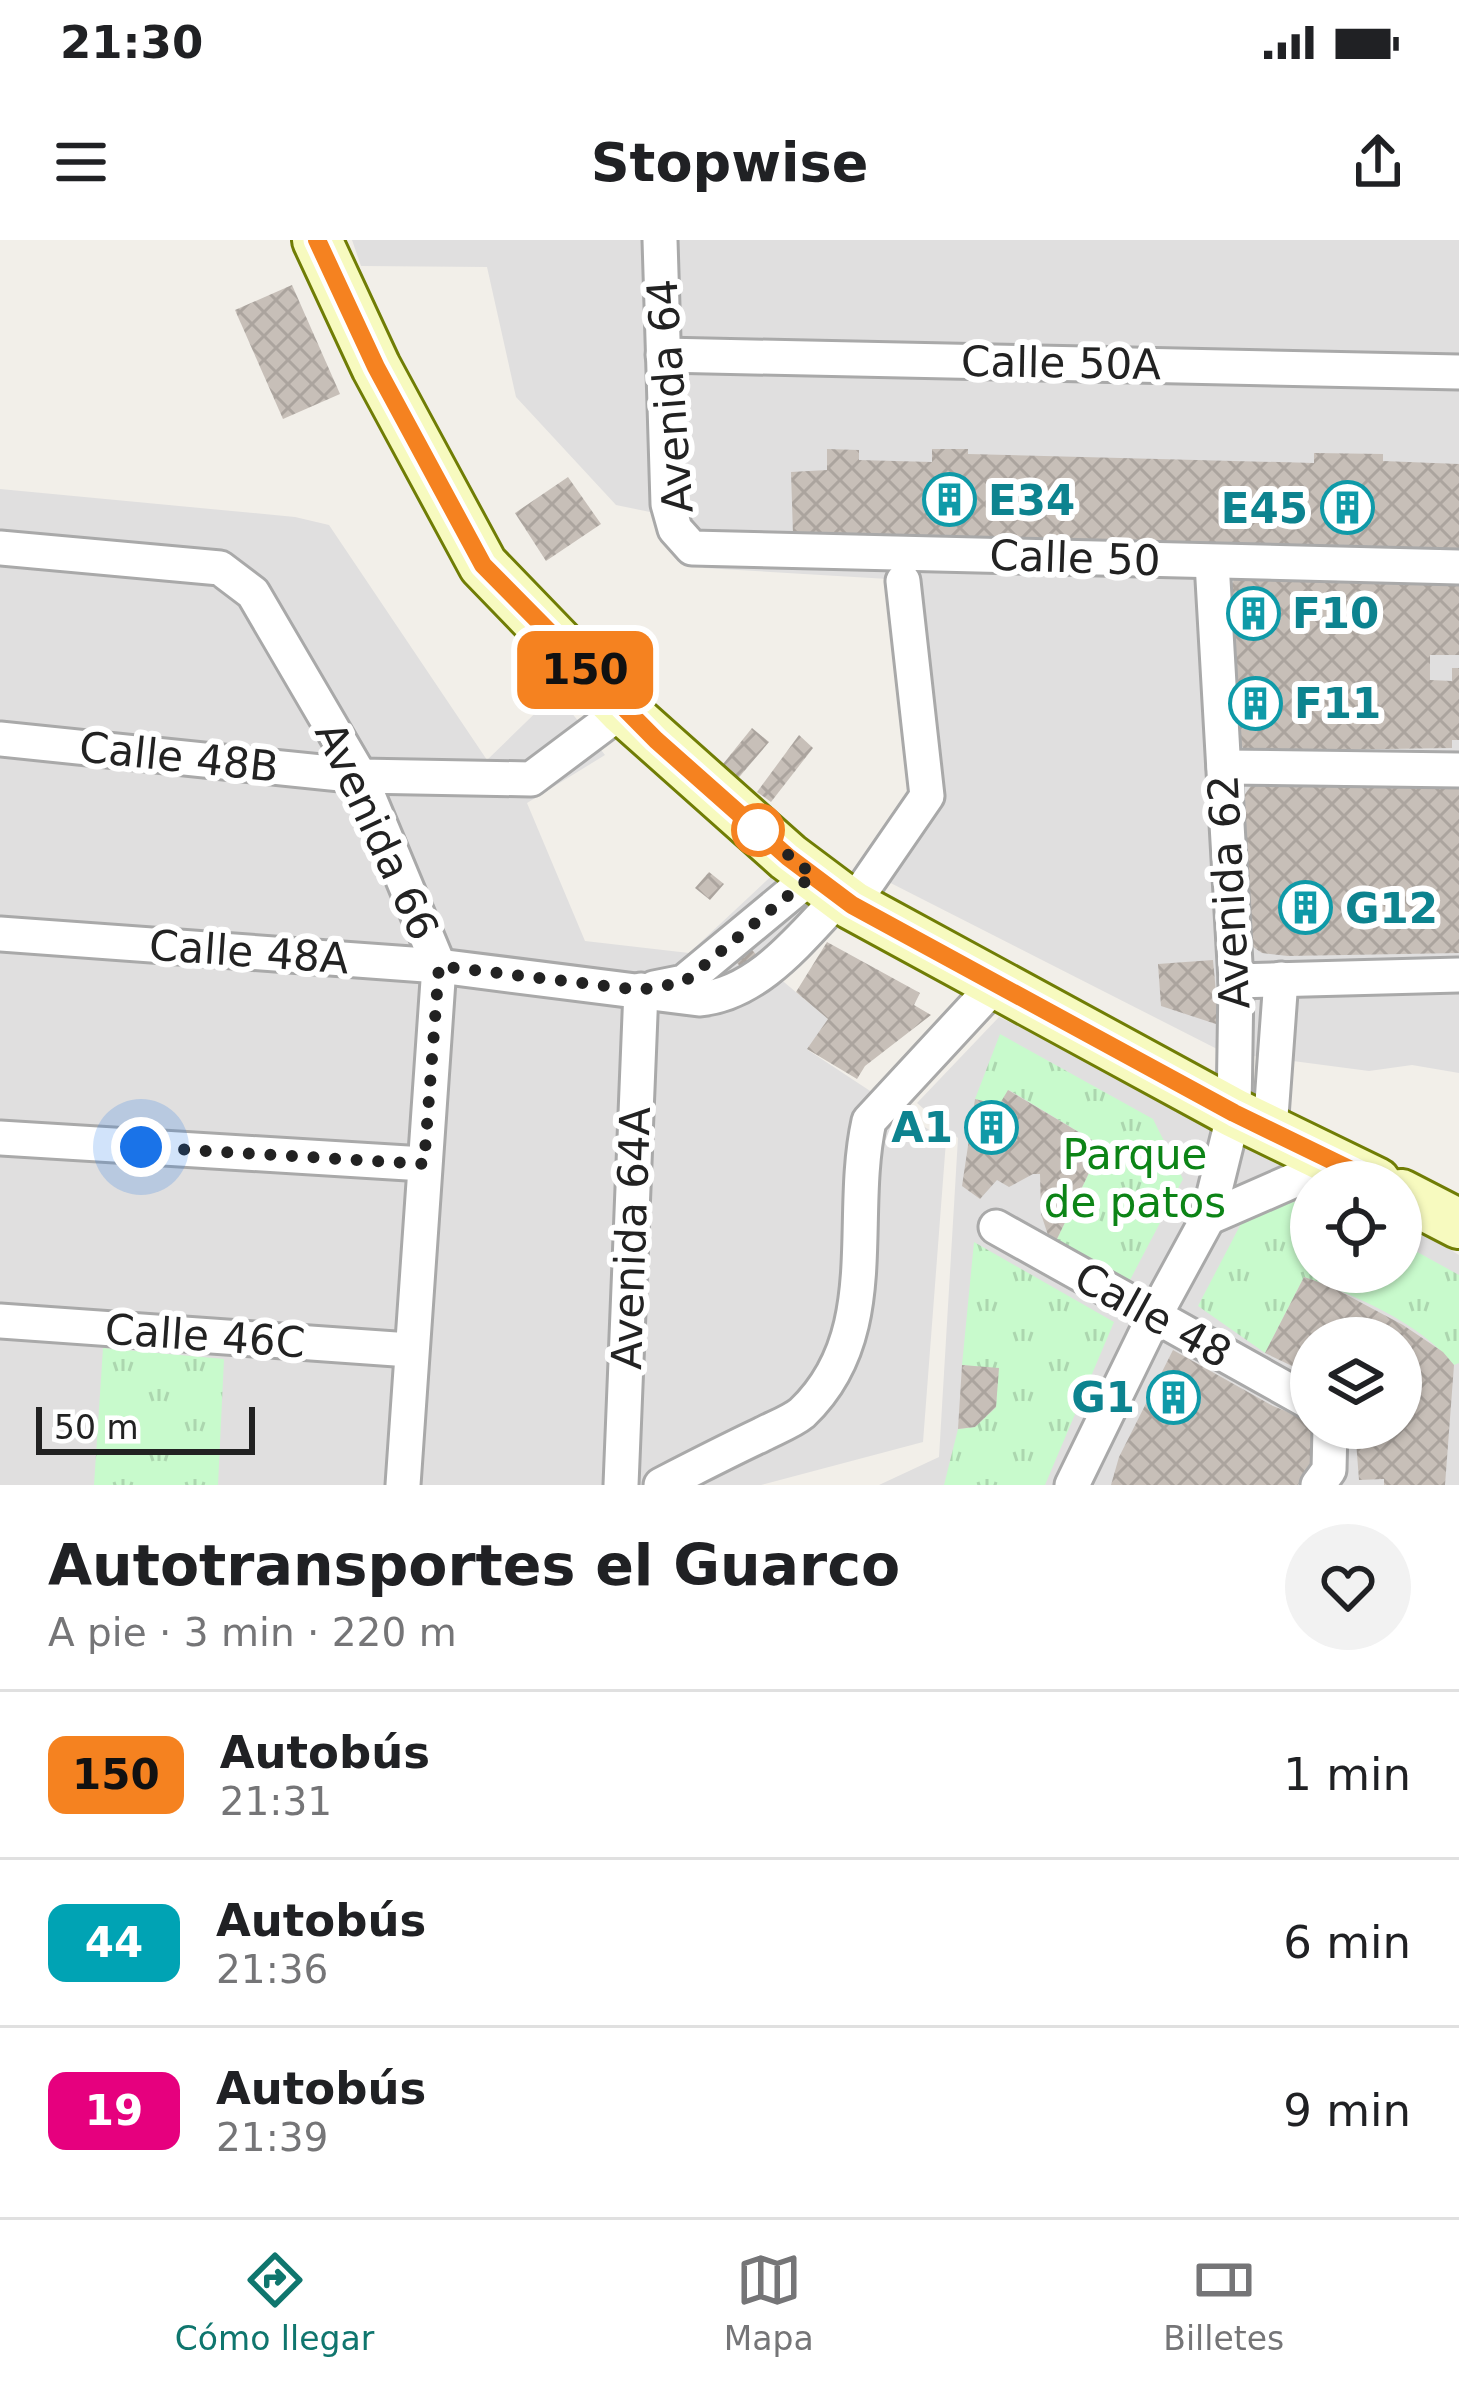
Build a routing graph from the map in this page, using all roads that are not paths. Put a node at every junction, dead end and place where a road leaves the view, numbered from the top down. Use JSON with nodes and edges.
{"nodes":[{"id":1,"x":317,"y":240,"type":"edge"},
{"id":2,"x":659,"y":240,"type":"edge"},
{"id":3,"x":663,"y":355,"type":"junction"},
{"id":4,"x":1459,"y":372,"type":"edge"},
{"id":5,"x":0,"y":548,"type":"edge"},
{"id":6,"x":692,"y":548,"type":"joint"},
{"id":7,"x":1212,"y":562,"type":"junction"},
{"id":8,"x":1459,"y":567,"type":"edge"},
{"id":9,"x":903,"y":581,"type":"dead end"},
{"id":10,"x":623,"y":710,"type":"junction"},
{"id":11,"x":0,"y":739,"type":"edge"},
{"id":12,"x":1224,"y":767,"type":"junction"},
{"id":13,"x":1459,"y":770,"type":"edge"},
{"id":14,"x":360,"y":776,"type":"junction"},
{"id":15,"x":835,"y":892,"type":"junction"},
{"id":16,"x":0,"y":934,"type":"edge"},
{"id":17,"x":439,"y":966,"type":"junction"},
{"id":18,"x":1459,"y":975,"type":"edge"},
{"id":19,"x":1281,"y":979,"type":"junction"},
{"id":20,"x":1236,"y":981,"type":"junction"},
{"id":21,"x":995,"y":985,"type":"junction"},
{"id":22,"x":640,"y":990,"type":"junction"},
{"id":23,"x":1252,"y":1121,"type":"junction"},
{"id":24,"x":0,"y":1138,"type":"edge"},
{"id":25,"x":1334,"y":1161,"type":"edge"},
{"id":26,"x":424,"y":1164,"type":"junction"},
{"id":27,"x":1290,"y":1193,"type":"edge"},
{"id":28,"x":1422,"y":1205,"type":"edge"},
{"id":29,"x":1208,"y":1218,"type":"junction"},
{"id":30,"x":1459,"y":1224,"type":"edge"},
{"id":31,"x":996,"y":1227,"type":"dead end"},
{"id":32,"x":1154,"y":1316,"type":"junction"},
{"id":33,"x":0,"y":1322,"type":"edge"},
{"id":34,"x":410,"y":1351,"type":"junction"},
{"id":35,"x":1290,"y":1391,"type":"edge"},
{"id":36,"x":1330,"y":1449,"type":"edge"},
{"id":37,"x":403,"y":1485,"type":"edge"},
{"id":38,"x":621,"y":1485,"type":"edge"},
{"id":39,"x":661,"y":1485,"type":"edge"},
{"id":40,"x":1072,"y":1485,"type":"edge"},
{"id":41,"x":1318,"y":1485,"type":"edge"}],
"edges":[{"from":1,"to":10,"type":"street"},
{"from":2,"to":3,"type":"street","name":"Avenida 64"},
{"from":3,"to":4,"type":"street","name":"Calle 50A"},
{"from":3,"to":6,"type":"street","name":"Avenida 64"},
{"from":5,"to":14,"type":"street","name":"Avenida 66"},
{"from":6,"to":7,"type":"street","name":"Calle 50"},
{"from":7,"to":8,"type":"street","name":"Calle 50"},
{"from":7,"to":12,"type":"street","name":"Avenida 62"},
{"from":9,"to":15,"type":"street","name":"Calle 48A"},
{"from":10,"to":14,"type":"street","name":"Calle 48B"},
{"from":10,"to":15,"type":"street"},
{"from":11,"to":14,"type":"street","name":"Calle 48B"},
{"from":12,"to":13,"type":"street"},
{"from":12,"to":20,"type":"street","name":"Avenida 62"},
{"from":14,"to":17,"type":"street","name":"Avenida 66"},
{"from":15,"to":21,"type":"street"},
{"from":15,"to":22,"type":"street","name":"Calle 48A"},
{"from":16,"to":17,"type":"street","name":"Calle 48A"},
{"from":17,"to":22,"type":"street","name":"Calle 48A"},
{"from":17,"to":26,"type":"street","name":"Avenida 66"},
{"from":18,"to":19,"type":"street"},
{"from":19,"to":20,"type":"street"},
{"from":19,"to":23,"type":"street","name":"Avenida 62"},
{"from":20,"to":23,"type":"street","name":"Avenida 62"},
{"from":21,"to":23,"type":"street"},
{"from":21,"to":39,"type":"street"},
{"from":22,"to":38,"type":"street","name":"Avenida 64A"},
{"from":23,"to":25,"type":"street"},
{"from":23,"to":29,"type":"street","name":"Avenida 62"},
{"from":24,"to":26,"type":"street"},
{"from":26,"to":34,"type":"street","name":"Avenida 66"},
{"from":27,"to":29,"type":"street"},
{"from":28,"to":30,"type":"street"},
{"from":29,"to":32,"type":"street","name":"Avenida 62"},
{"from":31,"to":32,"type":"street","name":"Calle 48"},
{"from":32,"to":35,"type":"street","name":"Calle 48"},
{"from":32,"to":40,"type":"street","name":"Avenida 62"},
{"from":33,"to":34,"type":"street","name":"Calle 46C"},
{"from":34,"to":37,"type":"street","name":"Avenida 66"},
{"from":36,"to":41,"type":"street"}]}
